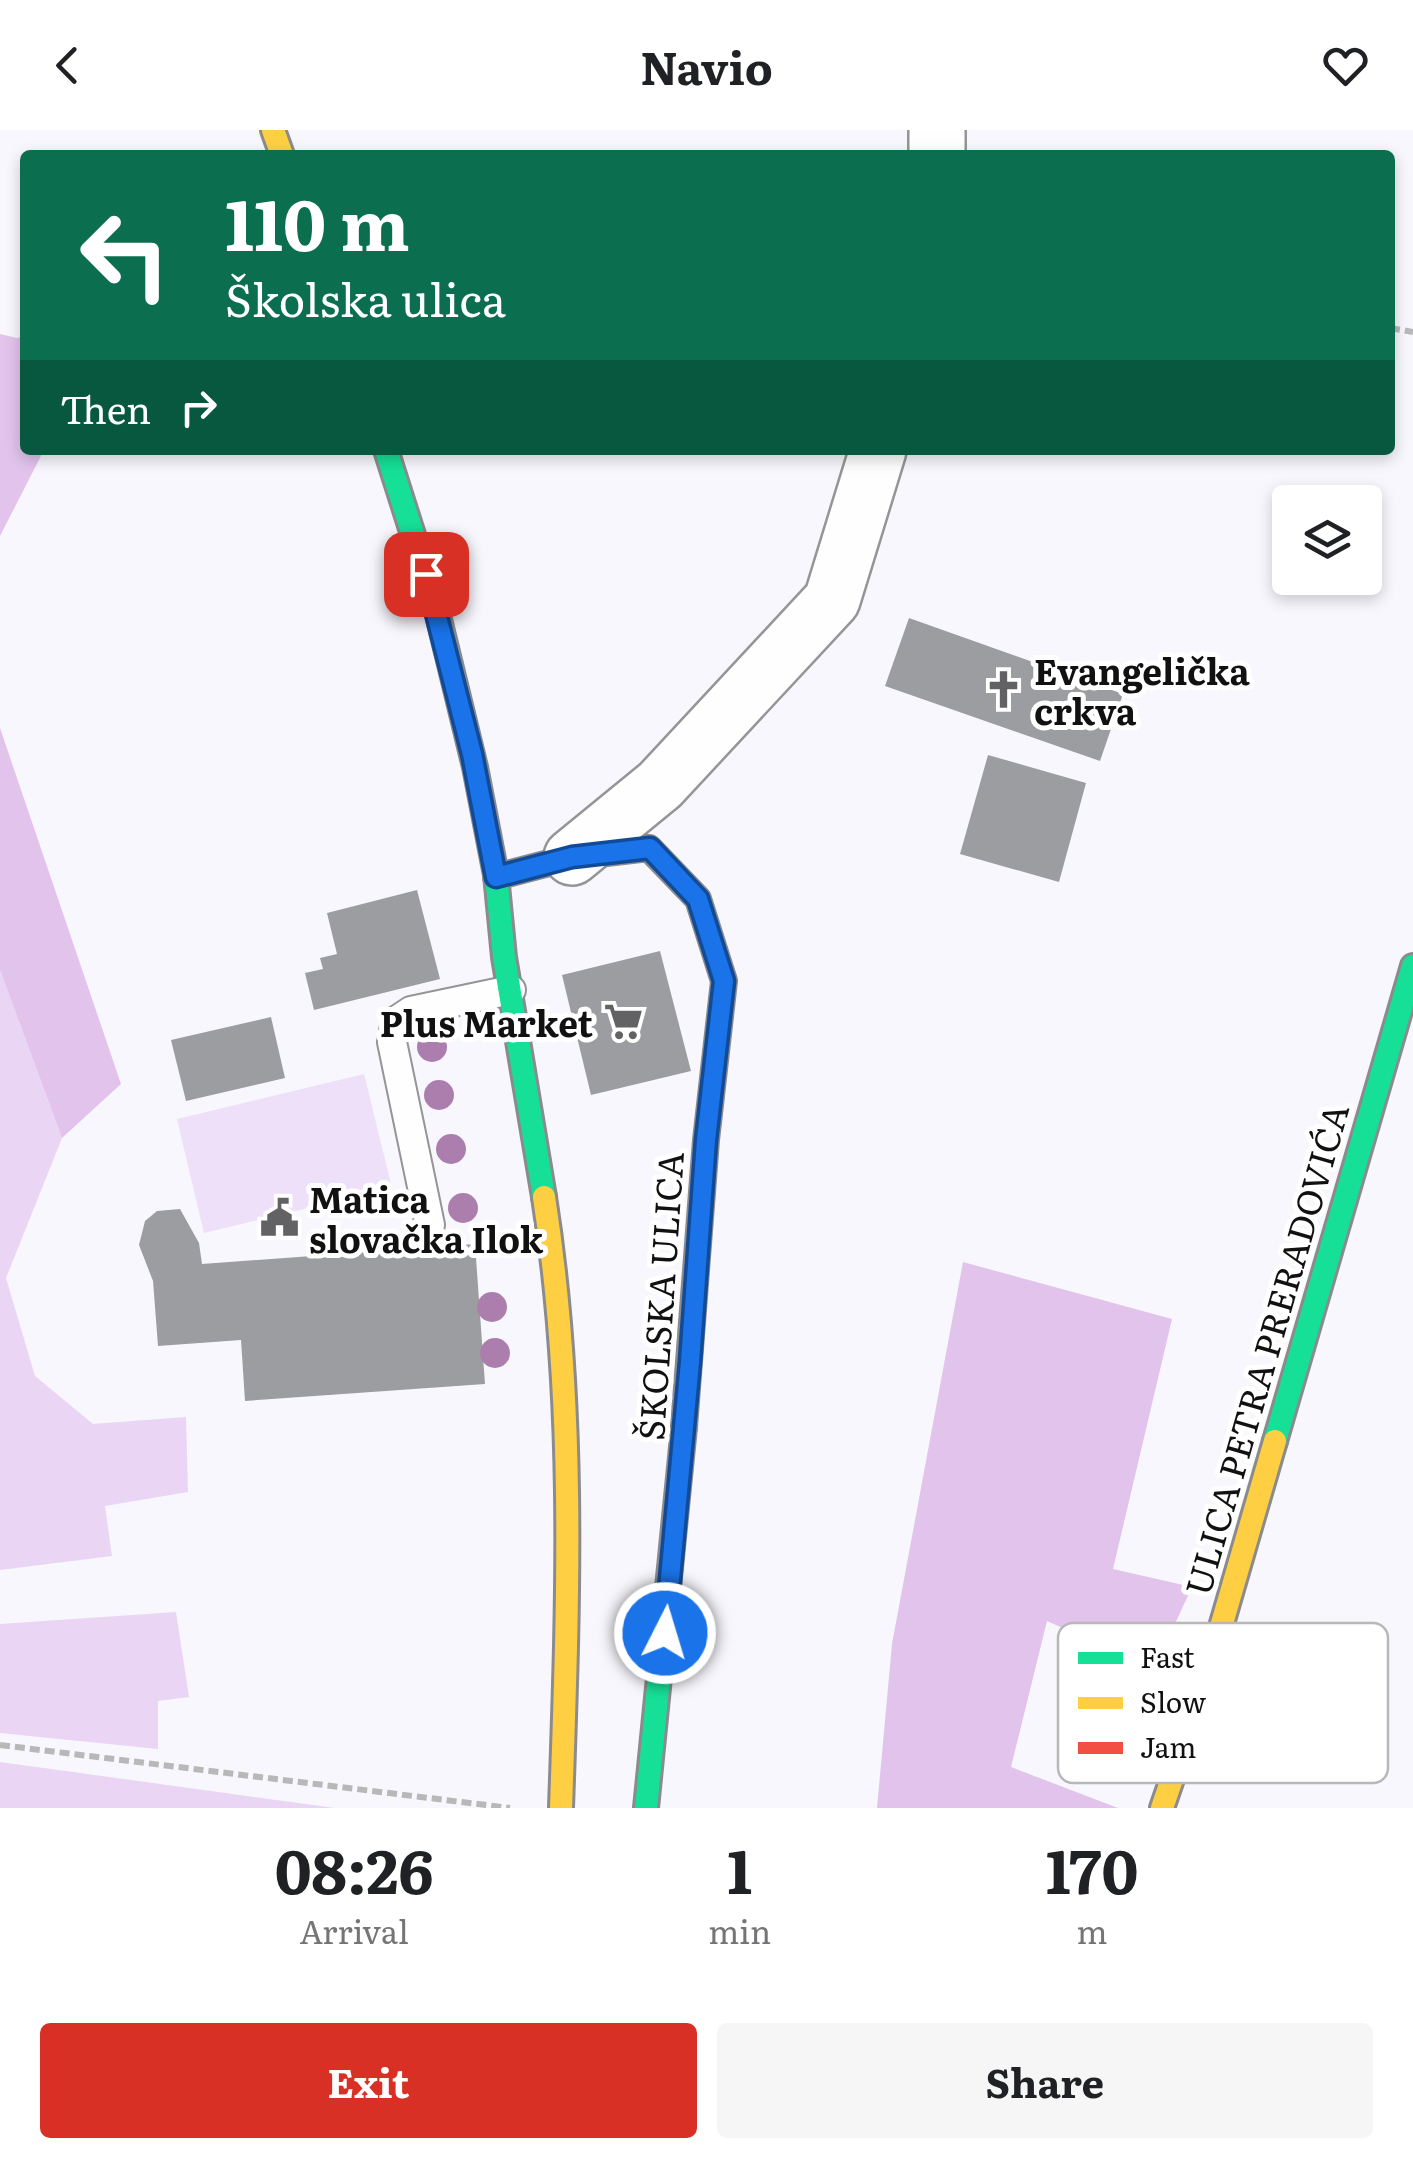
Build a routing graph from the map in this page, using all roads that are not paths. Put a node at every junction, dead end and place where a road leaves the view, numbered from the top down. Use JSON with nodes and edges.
{"nodes":[{"id":1,"x":388,"y":455,"type":"edge"},
{"id":2,"x":876,"y":455,"type":"edge"},
{"id":3,"x":572,"y":857,"type":"junction"},
{"id":4,"x":496,"y":877,"type":"junction"},
{"id":5,"x":1413,"y":966,"type":"edge"},
{"id":6,"x":510,"y":990,"type":"junction"},
{"id":7,"x":430,"y":1225,"type":"dead end"},
{"id":8,"x":1222,"y":1623,"type":"edge"},
{"id":9,"x":1171,"y":1783,"type":"edge"},
{"id":10,"x":561,"y":1808,"type":"edge"},
{"id":11,"x":646,"y":1808,"type":"edge"},
{"id":12,"x":1162,"y":1808,"type":"edge"}],
"edges":[{"from":1,"to":4,"type":"street"},
{"from":2,"to":3,"type":"street"},
{"from":3,"to":4,"type":"street","name":"ŠKOLSKA ULICA"},
{"from":3,"to":11,"type":"street","name":"ŠKOLSKA ULICA"},
{"from":4,"to":6,"type":"street"},
{"from":5,"to":8,"type":"street","name":"ULICA PETRA PRERADOVIĆA"},
{"from":6,"to":7,"type":"lane"},
{"from":6,"to":10,"type":"street"},
{"from":9,"to":12,"type":"street","name":"ULICA PETRA PRERADOVIĆA"}]}
